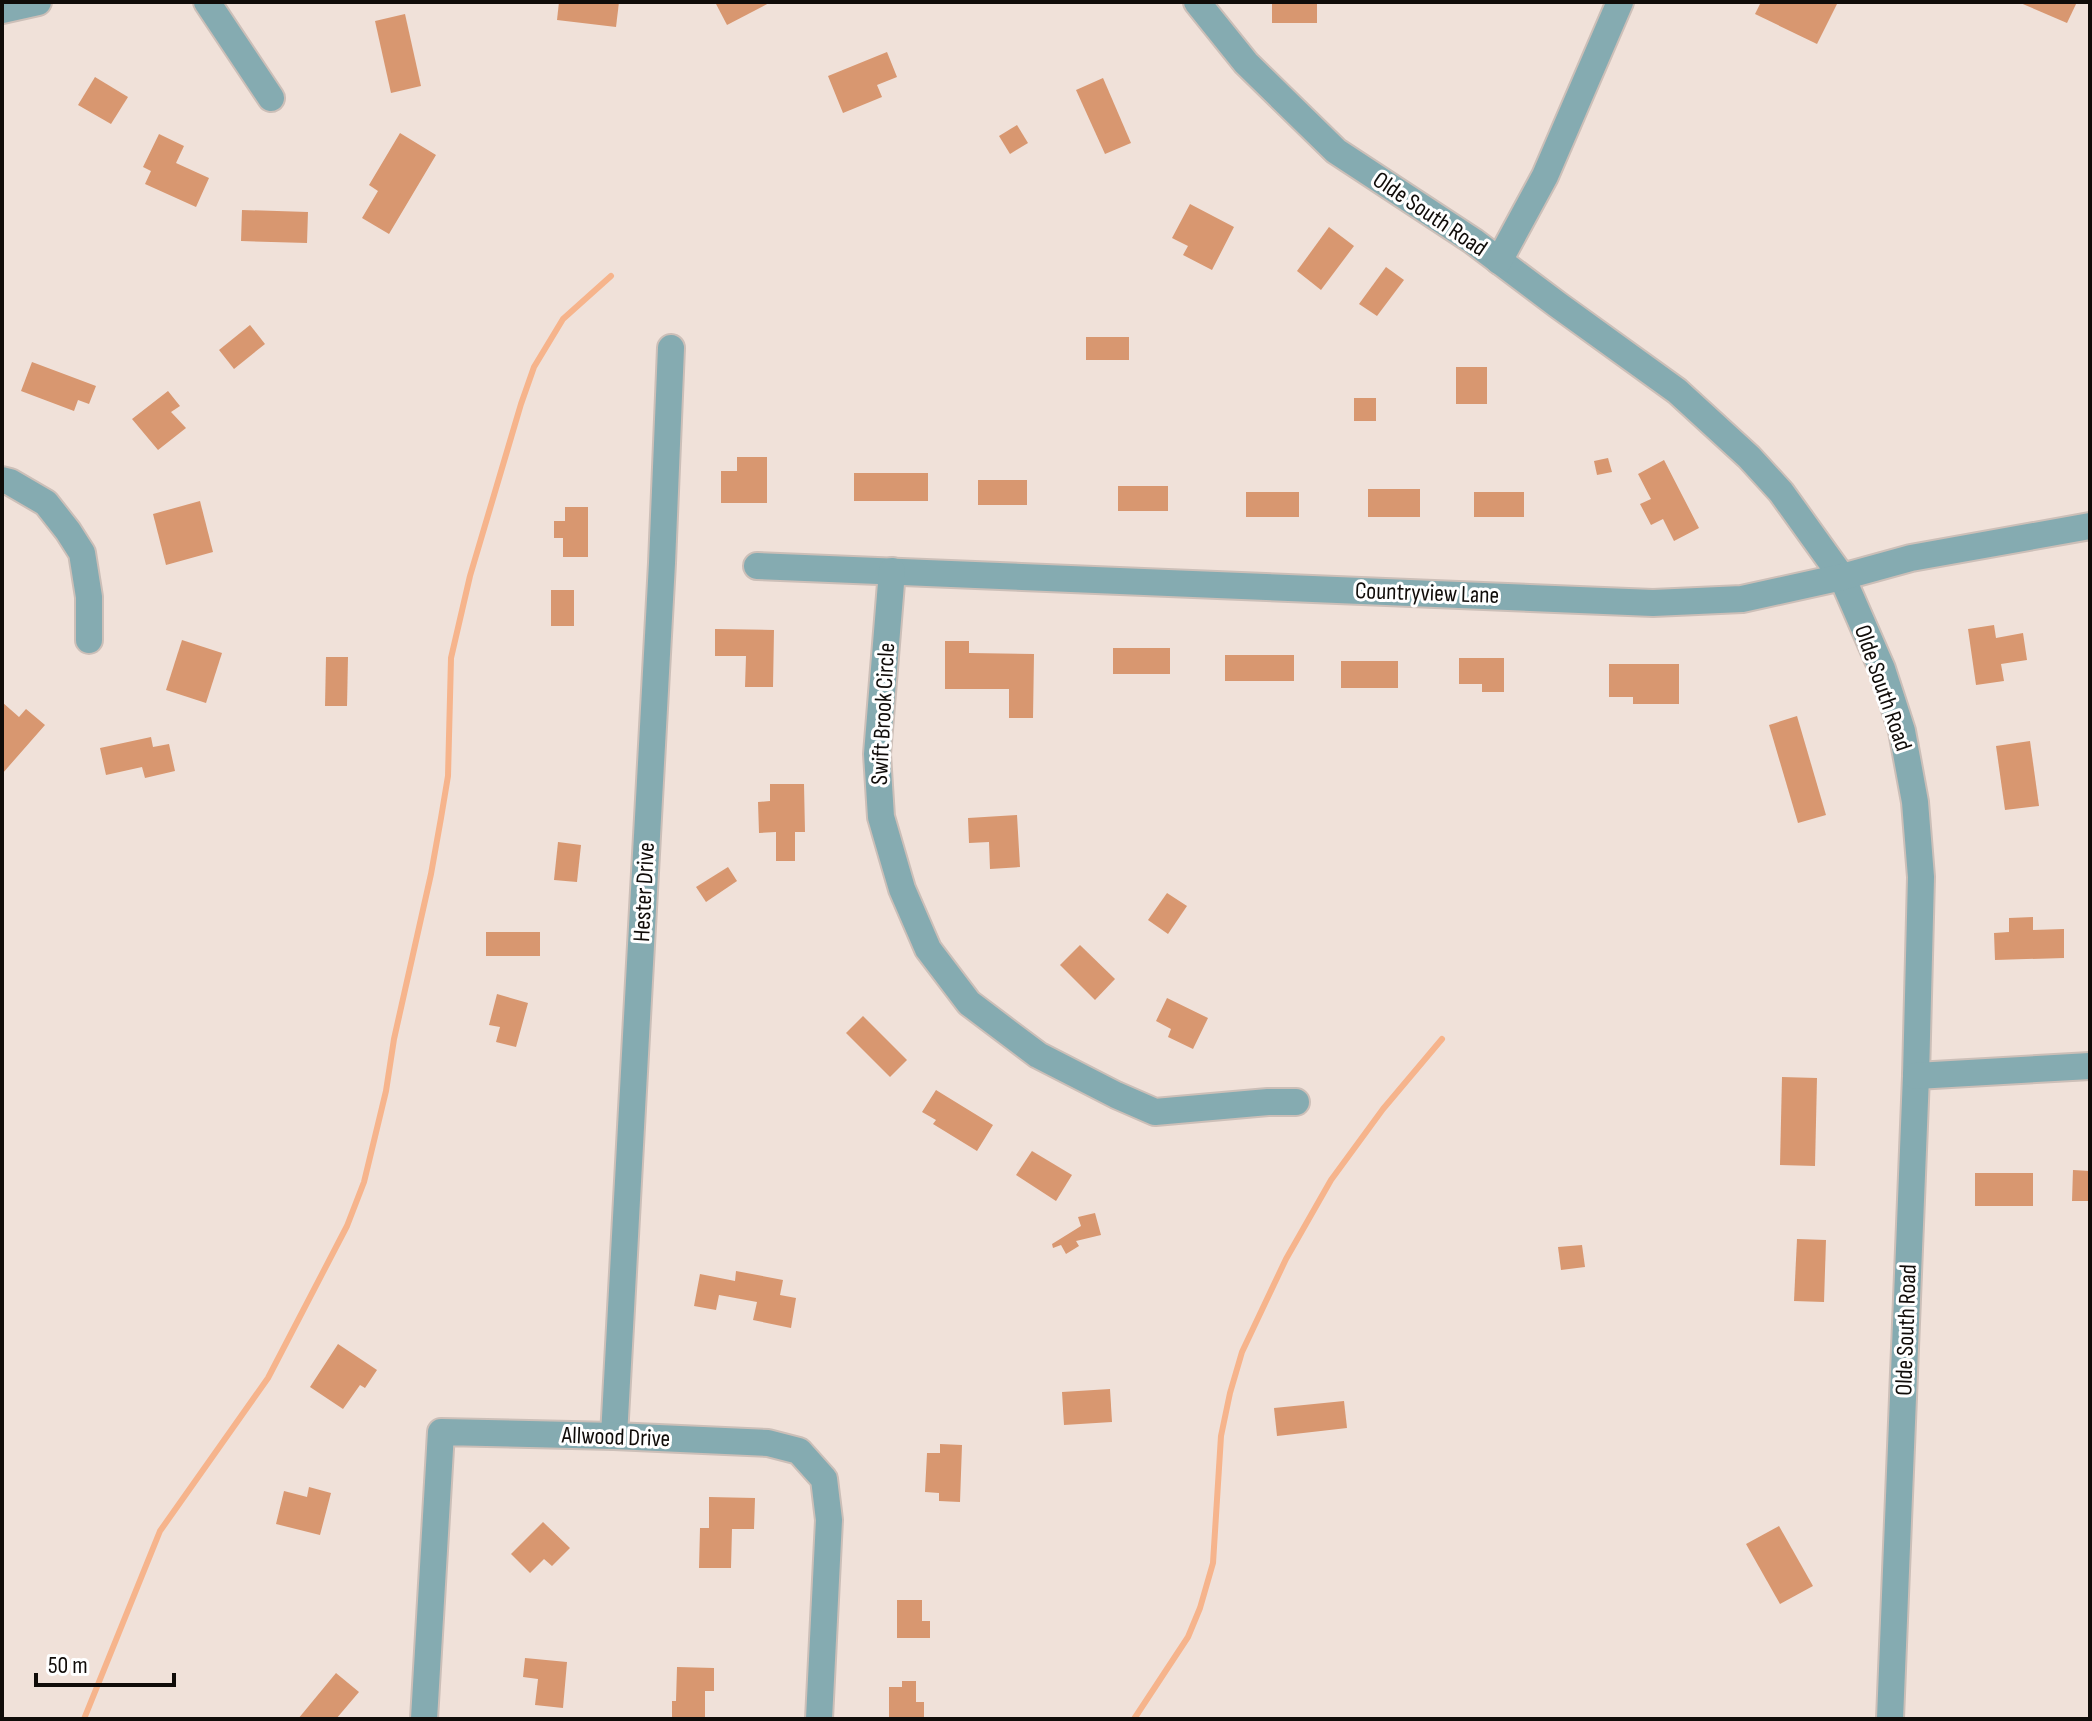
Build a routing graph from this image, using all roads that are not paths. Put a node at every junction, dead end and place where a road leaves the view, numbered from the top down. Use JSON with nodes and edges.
{"nodes":[{"id":1,"x":38,"y":2,"type":"edge"},
{"id":2,"x":207,"y":2,"type":"edge"},
{"id":3,"x":1197,"y":2,"type":"edge"},
{"id":4,"x":1620,"y":2,"type":"edge"},
{"id":5,"x":2,"y":10,"type":"edge"},
{"id":6,"x":271,"y":98,"type":"dead end"},
{"id":7,"x":1499,"y":261,"type":"junction"},
{"id":8,"x":671,"y":348,"type":"dead end"},
{"id":9,"x":2,"y":480,"type":"edge"},
{"id":10,"x":2090,"y":526,"type":"edge"},
{"id":11,"x":757,"y":566,"type":"dead end"},
{"id":12,"x":892,"y":571,"type":"junction"},
{"id":13,"x":1842,"y":577,"type":"junction"},
{"id":14,"x":89,"y":640,"type":"dead end"},
{"id":15,"x":2090,"y":1066,"type":"edge"},
{"id":16,"x":1916,"y":1076,"type":"junction"},
{"id":17,"x":1296,"y":1102,"type":"dead end"},
{"id":18,"x":614,"y":1436,"type":"junction"},
{"id":19,"x":424,"y":1719,"type":"edge"},
{"id":20,"x":819,"y":1719,"type":"edge"},
{"id":21,"x":1890,"y":1719,"type":"edge"}],
"edges":[{"from":1,"to":5,"type":"street"},
{"from":2,"to":6,"type":"street"},
{"from":3,"to":7,"type":"street","name":"Olde South Road"},
{"from":4,"to":7,"type":"street"},
{"from":7,"to":13,"type":"street","name":"Olde South Road"},
{"from":8,"to":18,"type":"street","name":"Hester Drive"},
{"from":9,"to":14,"type":"street"},
{"from":10,"to":13,"type":"street","name":"Countryview Lane"},
{"from":11,"to":12,"type":"street","name":"Countryview Lane"},
{"from":12,"to":13,"type":"street","name":"Countryview Lane"},
{"from":12,"to":17,"type":"street","name":"Swift Brook Circle"},
{"from":13,"to":16,"type":"street","name":"Olde South Road"},
{"from":15,"to":16,"type":"street"},
{"from":16,"to":21,"type":"street","name":"Olde South Road"},
{"from":18,"to":19,"type":"street","name":"Allwood Drive"},
{"from":18,"to":20,"type":"street","name":"Allwood Drive"}]}
